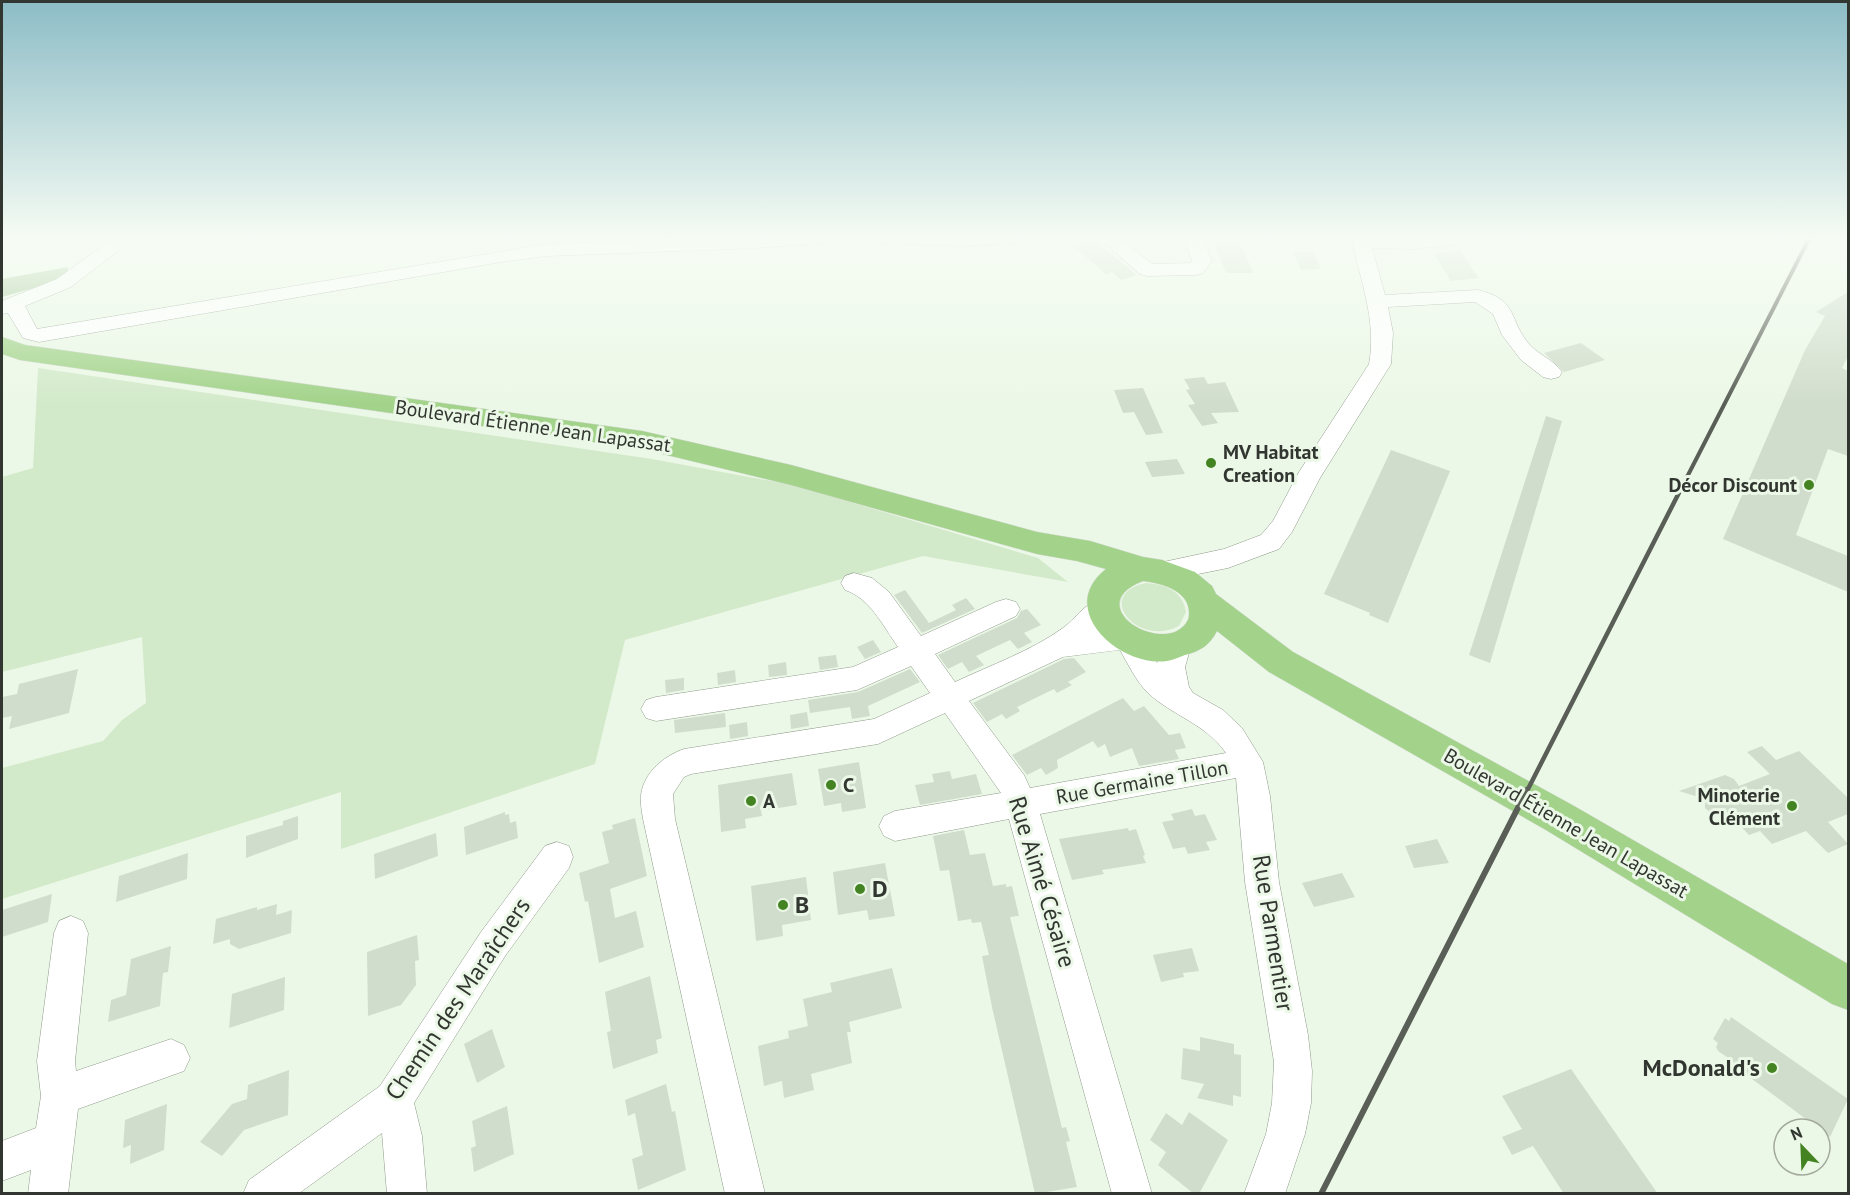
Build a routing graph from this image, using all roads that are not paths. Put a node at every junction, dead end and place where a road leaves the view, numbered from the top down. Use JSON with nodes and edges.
{"nodes":[{"id":1,"x":39,"y":293,"type":"edge"},
{"id":2,"x":297,"y":293,"type":"edge"},
{"id":3,"x":1374,"y":293,"type":"edge"},
{"id":4,"x":1376,"y":302,"type":"junction"},
{"id":5,"x":6,"y":306,"type":"edge"},
{"id":6,"x":8,"y":350,"type":"edge"},
{"id":7,"x":1551,"y":372,"type":"dead end"},
{"id":8,"x":1037,"y":543,"type":"junction"},
{"id":9,"x":1228,"y":558,"type":"junction"},
{"id":10,"x":1152,"y":570,"type":"junction"},
{"id":11,"x":854,"y":583,"type":"dead end"},
{"id":12,"x":1201,"y":598,"type":"junction"},
{"id":13,"x":1102,"y":601,"type":"junction"},
{"id":14,"x":1006,"y":609,"type":"dead end"},
{"id":15,"x":1127,"y":639,"type":"junction"},
{"id":16,"x":1184,"y":642,"type":"junction"},
{"id":17,"x":1057,"y":647,"type":"junction"},
{"id":18,"x":916,"y":651,"type":"junction"},
{"id":19,"x":1281,"y":662,"type":"junction"},
{"id":20,"x":950,"y":699,"type":"junction"},
{"id":21,"x":1180,"y":699,"type":"junction"},
{"id":22,"x":656,"y":709,"type":"dead end"},
{"id":23,"x":1248,"y":762,"type":"junction"},
{"id":24,"x":1021,"y":804,"type":"junction"},
{"id":25,"x":895,"y":826,"type":"dead end"},
{"id":26,"x":557,"y":857,"type":"dead end"},
{"id":27,"x":71,"y":933,"type":"dead end"},
{"id":28,"x":1848,"y":988,"type":"edge"},
{"id":29,"x":171,"y":1058,"type":"dead end"},
{"id":30,"x":60,"y":1096,"type":"junction"},
{"id":31,"x":394,"y":1100,"type":"junction"},
{"id":32,"x":53,"y":1142,"type":"junction"},
{"id":33,"x":2,"y":1161,"type":"edge"},
{"id":34,"x":48,"y":1194,"type":"edge"},
{"id":35,"x":263,"y":1194,"type":"edge"},
{"id":36,"x":407,"y":1194,"type":"edge"},
{"id":37,"x":745,"y":1194,"type":"edge"},
{"id":38,"x":1132,"y":1194,"type":"edge"},
{"id":39,"x":1264,"y":1194,"type":"edge"}],
"edges":[{"from":1,"to":5,"type":"street"},
{"from":2,"to":5,"type":"street"},
{"from":3,"to":4,"type":"street"},
{"from":4,"to":7,"type":"street"},
{"from":4,"to":9,"type":"street"},
{"from":6,"to":8,"type":"main road","name":"Boulevard Étienne Jean Lapassat"},
{"from":8,"to":10,"type":"main road","name":"Boulevard Étienne Jean Lapassat"},
{"from":8,"to":13,"type":"main road","name":"Boulevard Étienne Jean Lapassat"},
{"from":9,"to":10,"type":"street"},
{"from":9,"to":12,"type":"street"},
{"from":10,"to":12,"type":"main road"},
{"from":10,"to":13,"type":"main road"},
{"from":11,"to":18,"type":"street","name":"Rue Aimé Césaire"},
{"from":12,"to":16,"type":"main road"},
{"from":12,"to":19,"type":"main road","name":"Boulevard Étienne Jean Lapassat"},
{"from":13,"to":15,"type":"main road"},
{"from":13,"to":17,"type":"street"},
{"from":14,"to":18,"type":"street"},
{"from":15,"to":16,"type":"main road"},
{"from":15,"to":17,"type":"street"},
{"from":15,"to":21,"type":"street","name":"Rue Parmentier"},
{"from":16,"to":19,"type":"main road","name":"Boulevard Étienne Jean Lapassat"},
{"from":16,"to":21,"type":"street"},
{"from":17,"to":20,"type":"street"},
{"from":18,"to":20,"type":"street","name":"Rue Aimé Césaire"},
{"from":18,"to":22,"type":"street"},
{"from":19,"to":28,"type":"main road","name":"Boulevard Étienne Jean Lapassat"},
{"from":20,"to":24,"type":"street","name":"Rue Aimé Césaire"},
{"from":20,"to":37,"type":"street"},
{"from":21,"to":23,"type":"street","name":"Rue Parmentier"},
{"from":23,"to":24,"type":"street","name":"Rue Germaine Tillon"},
{"from":23,"to":39,"type":"street","name":"Rue Parmentier"},
{"from":24,"to":25,"type":"street","name":"Rue Germaine Tillon"},
{"from":24,"to":38,"type":"street","name":"Rue Aimé Césaire"},
{"from":26,"to":31,"type":"street","name":"Chemin des Maraîchers"},
{"from":27,"to":30,"type":"street"},
{"from":29,"to":30,"type":"street"},
{"from":30,"to":32,"type":"street"},
{"from":31,"to":35,"type":"street","name":"Chemin des Maraîchers"},
{"from":31,"to":36,"type":"street"},
{"from":32,"to":33,"type":"street"},
{"from":32,"to":34,"type":"street"}]}
